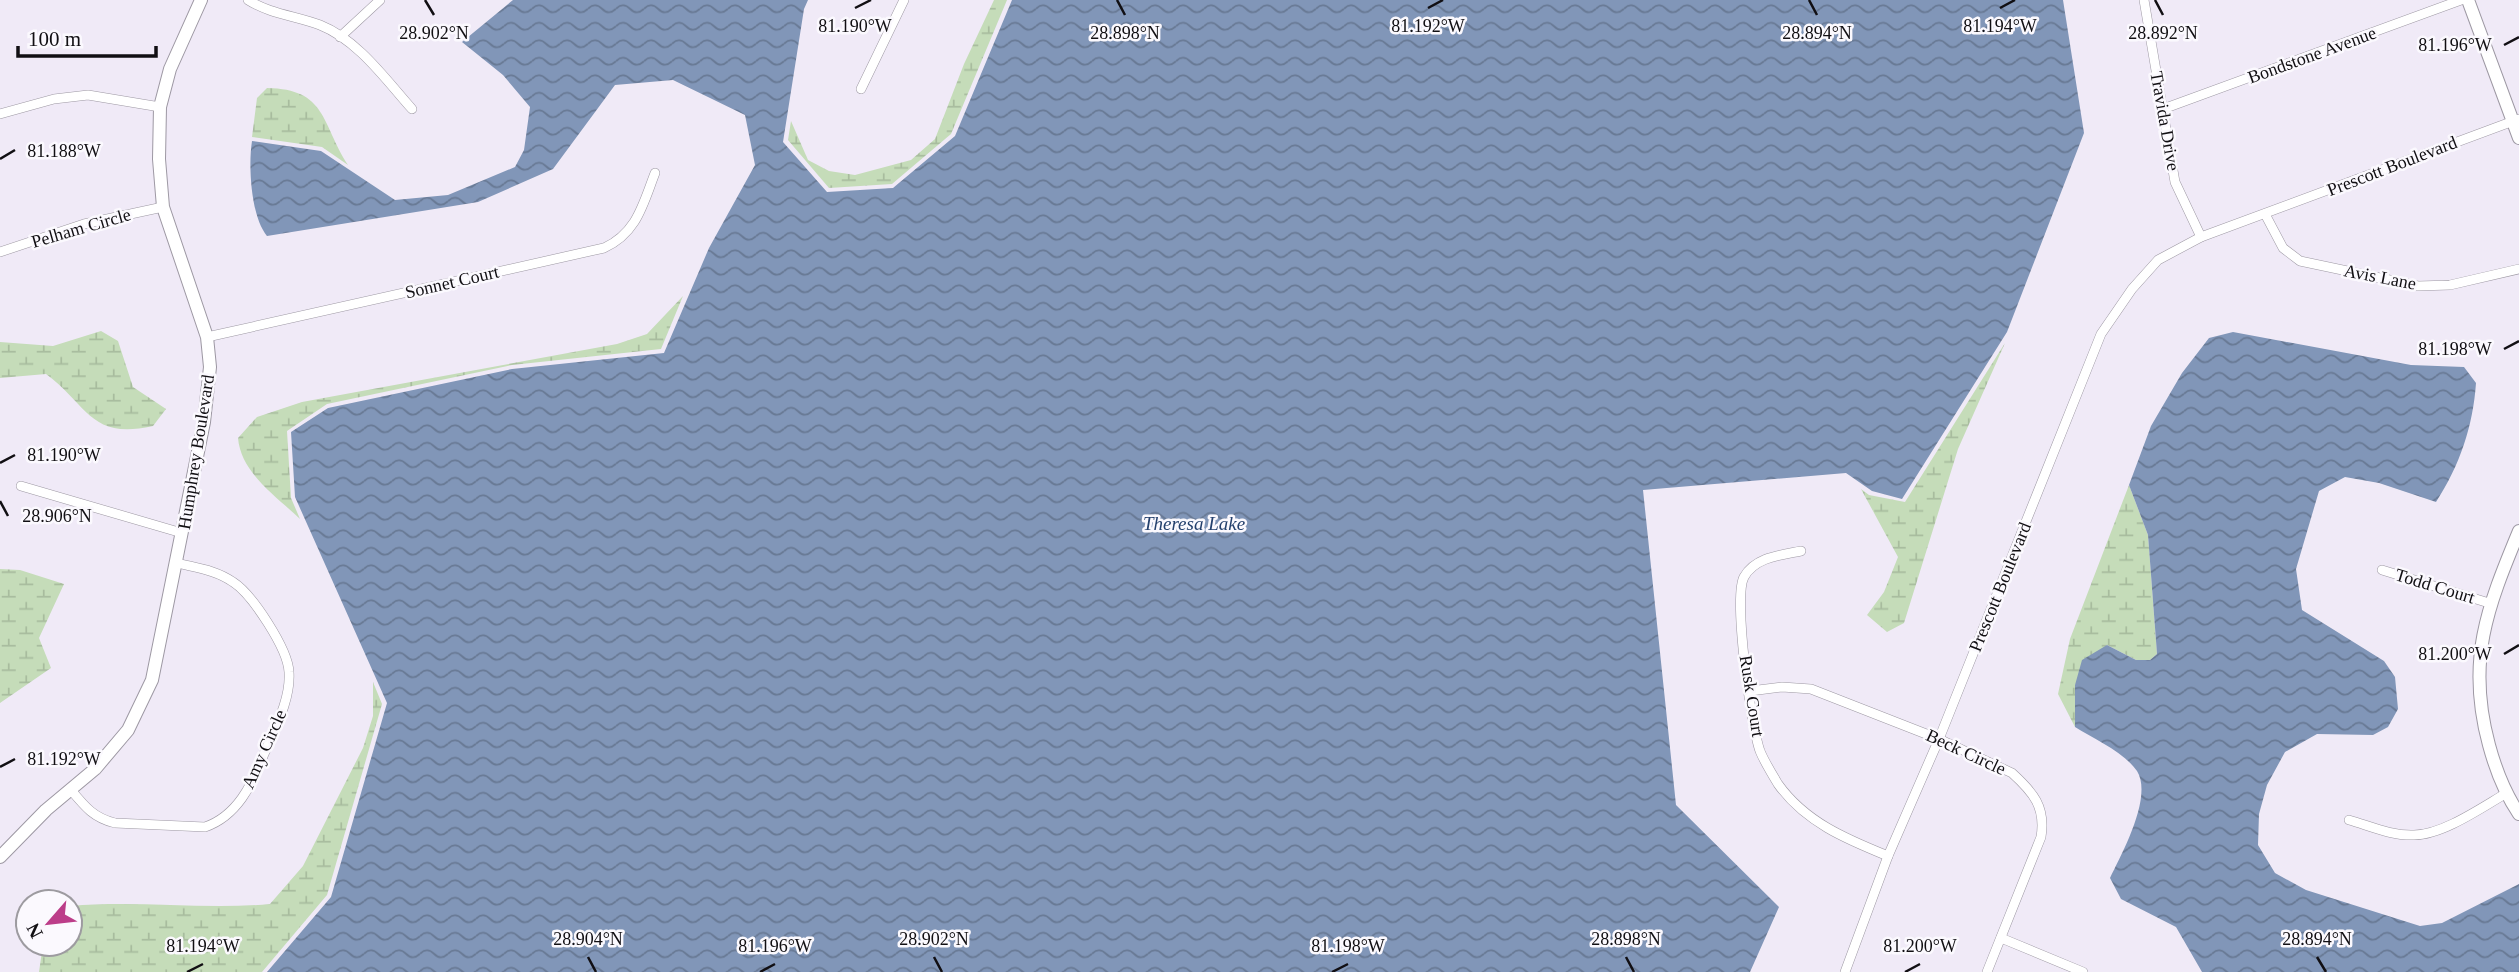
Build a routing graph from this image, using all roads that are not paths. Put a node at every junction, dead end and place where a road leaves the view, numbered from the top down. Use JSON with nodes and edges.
{"nodes":[{"id":1,"x":201,"y":0,"type":"edge"},
{"id":2,"x":248,"y":0,"type":"edge"},
{"id":3,"x":380,"y":0,"type":"edge"},
{"id":4,"x":904,"y":0,"type":"edge"},
{"id":5,"x":2144,"y":0,"type":"edge"},
{"id":6,"x":2460,"y":0,"type":"edge"},
{"id":7,"x":2468,"y":0,"type":"edge"},
{"id":8,"x":340,"y":37,"type":"junction"},
{"id":9,"x":861,"y":89,"type":"dead end"},
{"id":10,"x":160,"y":107,"type":"junction"},
{"id":11,"x":412,"y":109,"type":"dead end"},
{"id":12,"x":2163,"y":109,"type":"junction"},
{"id":13,"x":0,"y":114,"type":"edge"},
{"id":14,"x":2516,"y":120,"type":"edge"},
{"id":15,"x":2519,"y":138,"type":"edge"},
{"id":16,"x":655,"y":173,"type":"dead end"},
{"id":17,"x":163,"y":207,"type":"junction"},
{"id":18,"x":2265,"y":214,"type":"junction"},
{"id":19,"x":2200,"y":237,"type":"junction"},
{"id":20,"x":0,"y":252,"type":"edge"},
{"id":21,"x":2519,"y":269,"type":"edge"},
{"id":22,"x":207,"y":337,"type":"junction"},
{"id":23,"x":20,"y":486,"type":"dead end"},
{"id":24,"x":2519,"y":531,"type":"edge"},
{"id":25,"x":183,"y":533,"type":"junction"},
{"id":26,"x":1801,"y":551,"type":"dead end"},
{"id":27,"x":177,"y":564,"type":"junction"},
{"id":28,"x":2382,"y":570,"type":"dead end"},
{"id":29,"x":2489,"y":603,"type":"junction"},
{"id":30,"x":1750,"y":691,"type":"junction"},
{"id":31,"x":1939,"y":739,"type":"junction"},
{"id":32,"x":71,"y":790,"type":"junction"},
{"id":33,"x":2504,"y":794,"type":"junction"},
{"id":34,"x":2519,"y":814,"type":"edge"},
{"id":35,"x":2349,"y":820,"type":"dead end"},
{"id":36,"x":1888,"y":856,"type":"junction"},
{"id":37,"x":0,"y":857,"type":"edge"},
{"id":38,"x":2001,"y":937,"type":"junction"},
{"id":39,"x":1845,"y":972,"type":"edge"},
{"id":40,"x":1987,"y":972,"type":"edge"},
{"id":41,"x":2083,"y":972,"type":"edge"}],
"edges":[{"from":1,"to":10,"type":"street","name":"Humphrey Boulevard"},
{"from":2,"to":8,"type":"street"},
{"from":3,"to":8,"type":"street"},
{"from":4,"to":9,"type":"street"},
{"from":5,"to":12,"type":"street","name":"Travida Drive"},
{"from":6,"to":12,"type":"street","name":"Bondstone Avenue"},
{"from":7,"to":14,"type":"street"},
{"from":8,"to":11,"type":"street"},
{"from":10,"to":13,"type":"street"},
{"from":10,"to":17,"type":"street","name":"Humphrey Boulevard"},
{"from":12,"to":19,"type":"street","name":"Travida Drive"},
{"from":14,"to":15,"type":"street"},
{"from":14,"to":18,"type":"street","name":"Prescott Boulevard"},
{"from":16,"to":22,"type":"street","name":"Sonnet Court"},
{"from":17,"to":20,"type":"street","name":"Pelham Circle"},
{"from":17,"to":22,"type":"street","name":"Humphrey Boulevard"},
{"from":18,"to":19,"type":"street","name":"Prescott Boulevard"},
{"from":18,"to":21,"type":"street","name":"Avis Lane"},
{"from":19,"to":31,"type":"street","name":"Prescott Boulevard"},
{"from":22,"to":25,"type":"street","name":"Humphrey Boulevard"},
{"from":23,"to":25,"type":"street"},
{"from":24,"to":29,"type":"street"},
{"from":25,"to":27,"type":"street","name":"Humphrey Boulevard"},
{"from":26,"to":30,"type":"street","name":"Rusk Court"},
{"from":27,"to":32,"type":"street","name":"Humphrey Boulevard"},
{"from":27,"to":32,"type":"street","name":"Amy Circle"},
{"from":28,"to":29,"type":"street","name":"Todd Court"},
{"from":29,"to":33,"type":"street"},
{"from":30,"to":31,"type":"street","name":"Beck Circle"},
{"from":30,"to":36,"type":"street","name":"Rusk Court"},
{"from":31,"to":36,"type":"street","name":"Prescott Boulevard"},
{"from":31,"to":38,"type":"street","name":"Beck Circle"},
{"from":32,"to":37,"type":"street","name":"Humphrey Boulevard"},
{"from":33,"to":34,"type":"street"},
{"from":33,"to":35,"type":"street"},
{"from":36,"to":39,"type":"street","name":"Prescott Boulevard"},
{"from":38,"to":40,"type":"street","name":"Beck Circle"},
{"from":38,"to":41,"type":"street"}]}
